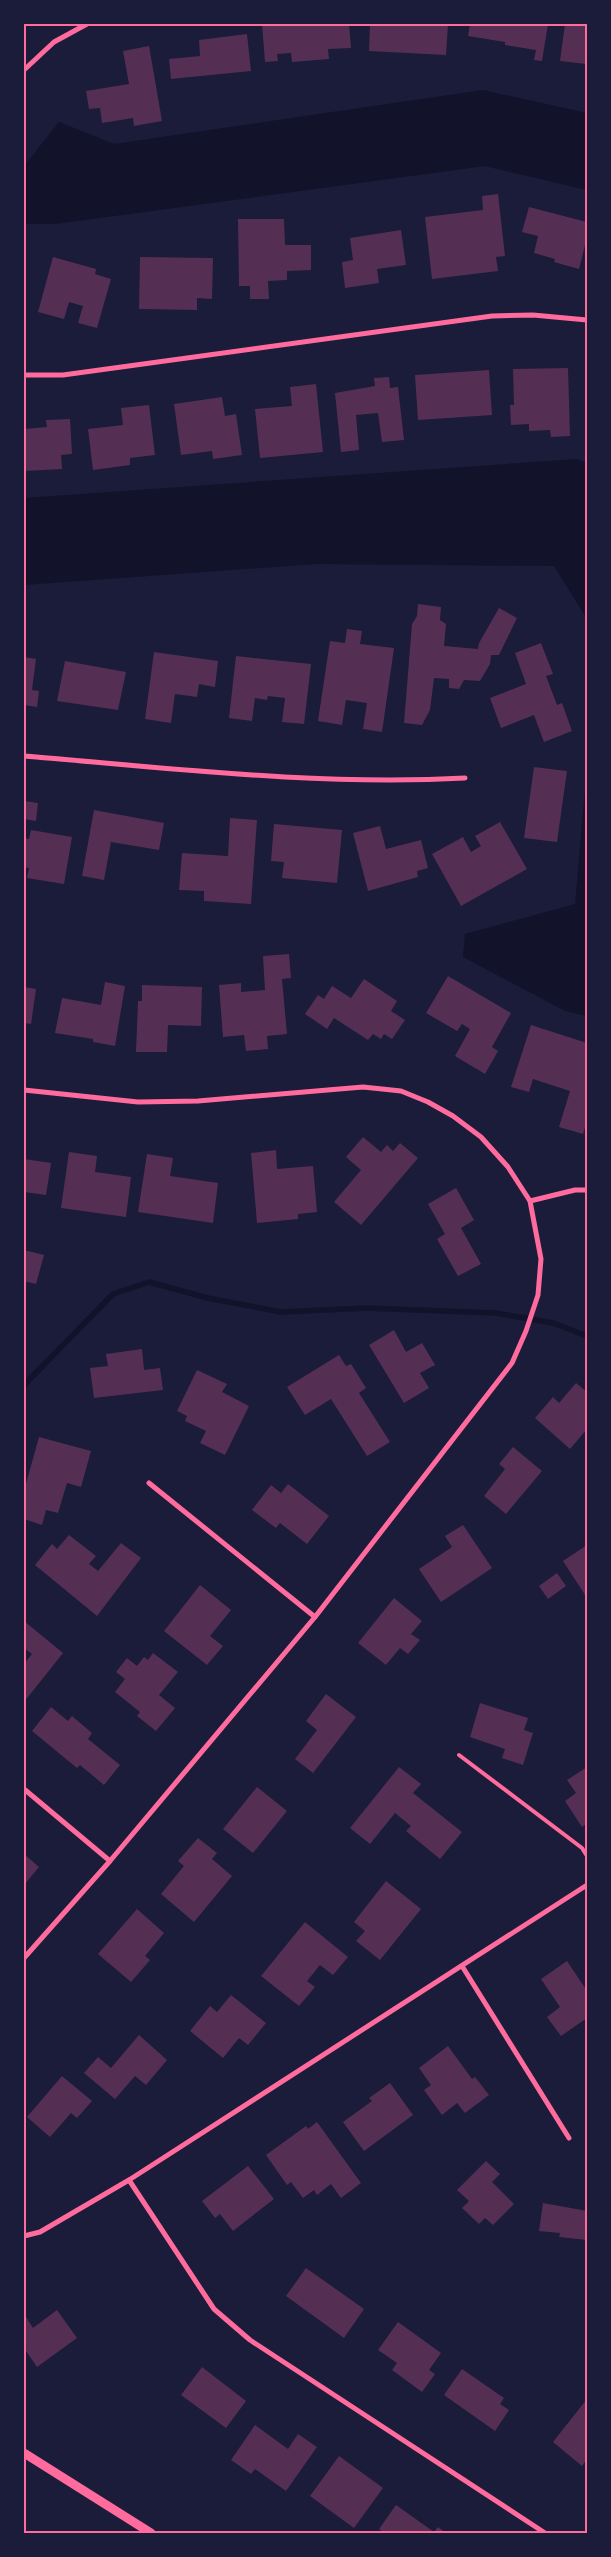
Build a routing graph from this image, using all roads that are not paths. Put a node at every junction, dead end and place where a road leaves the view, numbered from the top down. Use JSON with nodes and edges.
{"nodes":[{"id":1,"x":86,"y":24,"type":"edge"},
{"id":2,"x":24,"y":70,"type":"edge"},
{"id":3,"x":587,"y":320,"type":"edge"},
{"id":4,"x":24,"y":375,"type":"edge"},
{"id":5,"x":24,"y":756,"type":"edge"},
{"id":6,"x":465,"y":778,"type":"dead end"},
{"id":7,"x":24,"y":1090,"type":"edge"},
{"id":8,"x":587,"y":1190,"type":"edge"},
{"id":9,"x":530,"y":1201,"type":"junction"},
{"id":10,"x":149,"y":1483,"type":"dead end"},
{"id":11,"x":315,"y":1617,"type":"junction"},
{"id":12,"x":459,"y":1755,"type":"dead end"},
{"id":13,"x":24,"y":1789,"type":"edge"},
{"id":14,"x":587,"y":1856,"type":"edge"},
{"id":15,"x":110,"y":1861,"type":"junction"},
{"id":16,"x":587,"y":1885,"type":"edge"},
{"id":17,"x":24,"y":1958,"type":"edge"},
{"id":18,"x":462,"y":1966,"type":"junction"},
{"id":19,"x":569,"y":2138,"type":"dead end"},
{"id":20,"x":129,"y":2180,"type":"junction"},
{"id":21,"x":24,"y":2236,"type":"edge"},
{"id":22,"x":24,"y":2453,"type":"edge"},
{"id":23,"x":151,"y":2533,"type":"edge"},
{"id":24,"x":545,"y":2533,"type":"edge"}],
"edges":[{"from":1,"to":2,"type":"street"},
{"from":3,"to":4,"type":"street"},
{"from":5,"to":6,"type":"street"},
{"from":7,"to":9,"type":"street"},
{"from":8,"to":9,"type":"street"},
{"from":9,"to":11,"type":"street"},
{"from":10,"to":11,"type":"street"},
{"from":11,"to":15,"type":"street"},
{"from":12,"to":14,"type":"lane"},
{"from":13,"to":15,"type":"street"},
{"from":15,"to":17,"type":"street"},
{"from":16,"to":18,"type":"street"},
{"from":18,"to":19,"type":"street"},
{"from":18,"to":20,"type":"street"},
{"from":20,"to":21,"type":"street"},
{"from":20,"to":24,"type":"street"},
{"from":22,"to":23,"type":"street"}]}
